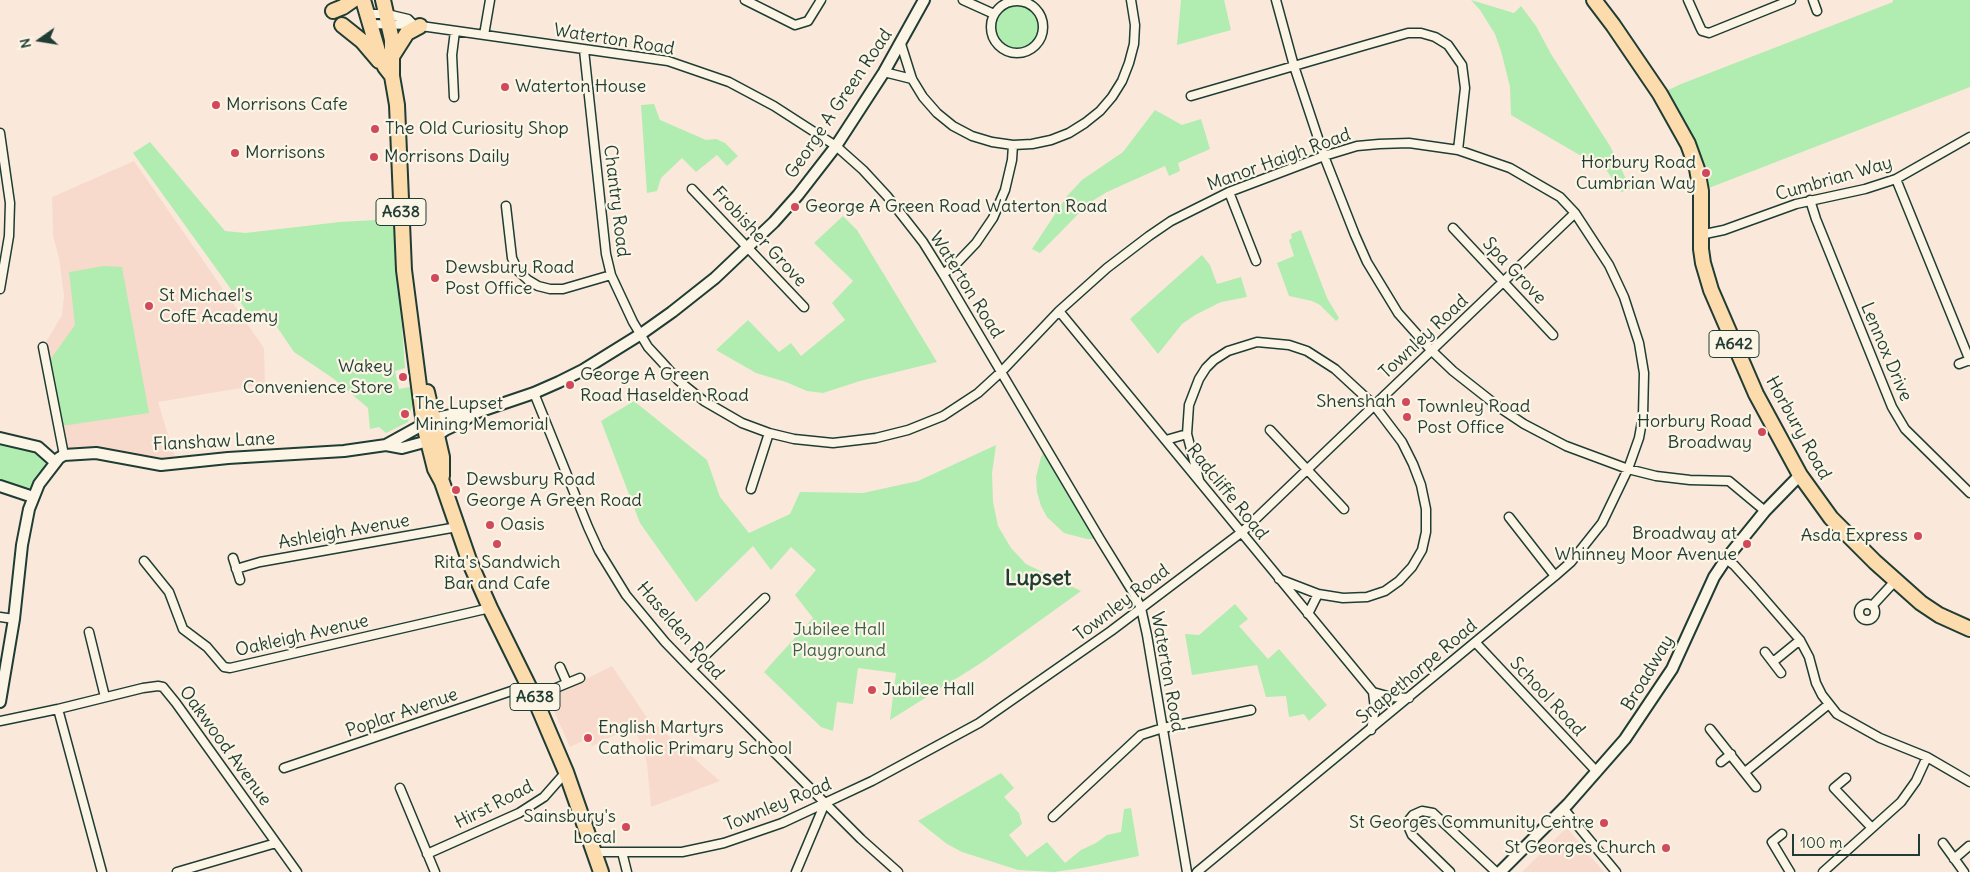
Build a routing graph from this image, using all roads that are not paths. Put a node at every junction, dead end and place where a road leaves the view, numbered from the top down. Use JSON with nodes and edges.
{"nodes":[{"id":1,"x":353,"y":0,"type":"edge"},
{"id":2,"x":383,"y":0,"type":"edge"},
{"id":3,"x":392,"y":0,"type":"edge"},
{"id":4,"x":490,"y":0,"type":"edge"},
{"id":5,"x":745,"y":0,"type":"edge"},
{"id":6,"x":821,"y":0,"type":"edge"},
{"id":7,"x":924,"y":0,"type":"edge"},
{"id":8,"x":963,"y":0,"type":"edge"},
{"id":9,"x":1131,"y":0,"type":"edge"},
{"id":10,"x":1276,"y":0,"type":"edge"},
{"id":11,"x":1594,"y":0,"type":"edge"},
{"id":12,"x":1688,"y":0,"type":"edge"},
{"id":13,"x":1792,"y":0,"type":"edge"},
{"id":14,"x":1813,"y":0,"type":"edge"},
{"id":15,"x":333,"y":11,"type":"dead end"},
{"id":16,"x":1817,"y":11,"type":"dead end"},
{"id":17,"x":375,"y":14,"type":"edge"},
{"id":18,"x":994,"y":14,"type":"junction"},
{"id":19,"x":342,"y":25,"type":"dead end"},
{"id":20,"x":417,"y":25,"type":"junction"},
{"id":21,"x":455,"y":32,"type":"junction"},
{"id":22,"x":484,"y":35,"type":"junction"},
{"id":23,"x":901,"y":44,"type":"junction"},
{"id":24,"x":584,"y":50,"type":"junction"},
{"id":25,"x":390,"y":66,"type":"junction"},
{"id":26,"x":1294,"y":66,"type":"junction"},
{"id":27,"x":884,"y":72,"type":"junction"},
{"id":28,"x":912,"y":79,"type":"junction"},
{"id":29,"x":454,"y":96,"type":"dead end"},
{"id":30,"x":1191,"y":96,"type":"dead end"},
{"id":31,"x":0,"y":133,"type":"edge"},
{"id":32,"x":1970,"y":137,"type":"edge"},
{"id":33,"x":1013,"y":145,"type":"junction"},
{"id":34,"x":836,"y":146,"type":"junction"},
{"id":35,"x":1458,"y":150,"type":"junction"},
{"id":36,"x":1324,"y":156,"type":"junction"},
{"id":37,"x":1896,"y":179,"type":"junction"},
{"id":38,"x":692,"y":189,"type":"dead end"},
{"id":39,"x":1229,"y":192,"type":"junction"},
{"id":40,"x":1810,"y":200,"type":"junction"},
{"id":41,"x":506,"y":206,"type":"dead end"},
{"id":42,"x":1575,"y":213,"type":"junction"},
{"id":43,"x":1453,"y":228,"type":"dead end"},
{"id":44,"x":1700,"y":235,"type":"junction"},
{"id":45,"x":748,"y":248,"type":"junction"},
{"id":46,"x":1256,"y":261,"type":"dead end"},
{"id":47,"x":943,"y":274,"type":"junction"},
{"id":48,"x":611,"y":275,"type":"junction"},
{"id":49,"x":1504,"y":282,"type":"junction"},
{"id":50,"x":0,"y":289,"type":"edge"},
{"id":51,"x":804,"y":307,"type":"dead end"},
{"id":52,"x":1059,"y":310,"type":"junction"},
{"id":53,"x":641,"y":334,"type":"junction"},
{"id":54,"x":1553,"y":335,"type":"dead end"},
{"id":55,"x":43,"y":347,"type":"dead end"},
{"id":56,"x":1431,"y":350,"type":"junction"},
{"id":57,"x":1970,"y":360,"type":"edge"},
{"id":58,"x":1959,"y":364,"type":"dead end"},
{"id":59,"x":1002,"y":371,"type":"junction"},
{"id":60,"x":534,"y":393,"type":"junction"},
{"id":61,"x":1374,"y":405,"type":"junction"},
{"id":62,"x":475,"y":413,"type":"junction"},
{"id":63,"x":429,"y":422,"type":"junction"},
{"id":64,"x":1270,"y":430,"type":"dead end"},
{"id":65,"x":769,"y":433,"type":"junction"},
{"id":66,"x":1187,"y":434,"type":"junction"},
{"id":67,"x":433,"y":437,"type":"junction"},
{"id":68,"x":0,"y":438,"type":"edge"},
{"id":69,"x":1166,"y":440,"type":"junction"},
{"id":70,"x":386,"y":445,"type":"junction"},
{"id":71,"x":64,"y":455,"type":"junction"},
{"id":72,"x":55,"y":462,"type":"junction"},
{"id":73,"x":1628,"y":469,"type":"junction"},
{"id":74,"x":1307,"y":470,"type":"junction"},
{"id":75,"x":1800,"y":475,"type":"junction"},
{"id":76,"x":1199,"y":480,"type":"junction"},
{"id":77,"x":0,"y":486,"type":"edge"},
{"id":78,"x":751,"y":489,"type":"dead end"},
{"id":79,"x":1970,"y":493,"type":"edge"},
{"id":80,"x":33,"y":497,"type":"junction"},
{"id":81,"x":1344,"y":509,"type":"dead end"},
{"id":82,"x":1765,"y":511,"type":"junction"},
{"id":83,"x":1509,"y":517,"type":"dead end"},
{"id":84,"x":457,"y":527,"type":"junction"},
{"id":85,"x":1242,"y":532,"type":"junction"},
{"id":86,"x":233,"y":558,"type":"dead end"},
{"id":87,"x":1726,"y":559,"type":"junction"},
{"id":88,"x":144,"y":561,"type":"dead end"},
{"id":89,"x":236,"y":569,"type":"junction"},
{"id":90,"x":1555,"y":576,"type":"junction"},
{"id":91,"x":1279,"y":579,"type":"junction"},
{"id":92,"x":240,"y":580,"type":"dead end"},
{"id":93,"x":1896,"y":580,"type":"junction"},
{"id":94,"x":1318,"y":594,"type":"junction"},
{"id":95,"x":765,"y":598,"type":"dead end"},
{"id":96,"x":1872,"y":606,"type":"dead end"},
{"id":97,"x":490,"y":608,"type":"junction"},
{"id":98,"x":1141,"y":608,"type":"junction"},
{"id":99,"x":1308,"y":614,"type":"junction"},
{"id":100,"x":0,"y":617,"type":"edge"},
{"id":101,"x":14,"y":619,"type":"junction"},
{"id":102,"x":1970,"y":629,"type":"edge"},
{"id":103,"x":89,"y":632,"type":"dead end"},
{"id":104,"x":1800,"y":640,"type":"junction"},
{"id":105,"x":1476,"y":643,"type":"junction"},
{"id":106,"x":1765,"y":652,"type":"dead end"},
{"id":107,"x":1773,"y":662,"type":"junction"},
{"id":108,"x":560,"y":667,"type":"dead end"},
{"id":109,"x":3,"y":668,"type":"edge"},
{"id":110,"x":691,"y":670,"type":"junction"},
{"id":111,"x":1781,"y":673,"type":"dead end"},
{"id":112,"x":580,"y":678,"type":"dead end"},
{"id":113,"x":566,"y":683,"type":"junction"},
{"id":114,"x":532,"y":691,"type":"junction"},
{"id":115,"x":1373,"y":692,"type":"junction"},
{"id":116,"x":105,"y":697,"type":"junction"},
{"id":117,"x":1409,"y":698,"type":"junction"},
{"id":118,"x":0,"y":702,"type":"edge"},
{"id":119,"x":1829,"y":704,"type":"junction"},
{"id":120,"x":58,"y":709,"type":"junction"},
{"id":121,"x":1251,"y":710,"type":"dead end"},
{"id":122,"x":0,"y":721,"type":"edge"},
{"id":123,"x":1163,"y":728,"type":"junction"},
{"id":124,"x":1710,"y":728,"type":"dead end"},
{"id":125,"x":1371,"y":730,"type":"junction"},
{"id":126,"x":1730,"y":754,"type":"junction"},
{"id":127,"x":1927,"y":757,"type":"junction"},
{"id":128,"x":1721,"y":762,"type":"dead end"},
{"id":129,"x":284,"y":768,"type":"dead end"},
{"id":130,"x":566,"y":772,"type":"junction"},
{"id":131,"x":1597,"y":772,"type":"junction"},
{"id":132,"x":1745,"y":772,"type":"junction"},
{"id":133,"x":1846,"y":778,"type":"dead end"},
{"id":134,"x":1970,"y":782,"type":"edge"},
{"id":135,"x":1756,"y":787,"type":"dead end"},
{"id":136,"x":400,"y":788,"type":"dead end"},
{"id":137,"x":825,"y":803,"type":"junction"},
{"id":138,"x":1563,"y":808,"type":"junction"},
{"id":139,"x":1053,"y":817,"type":"dead end"},
{"id":140,"x":1872,"y":828,"type":"junction"},
{"id":141,"x":1782,"y":834,"type":"dead end"},
{"id":142,"x":276,"y":843,"type":"junction"},
{"id":143,"x":1943,"y":843,"type":"dead end"},
{"id":144,"x":1969,"y":846,"type":"dead end"},
{"id":145,"x":595,"y":852,"type":"junction"},
{"id":146,"x":622,"y":852,"type":"junction"},
{"id":147,"x":427,"y":854,"type":"junction"},
{"id":148,"x":1954,"y":859,"type":"junction"},
{"id":149,"x":195,"y":869,"type":"edge"},
{"id":150,"x":102,"y":872,"type":"edge"},
{"id":151,"x":177,"y":872,"type":"edge"},
{"id":152,"x":297,"y":872,"type":"edge"},
{"id":153,"x":435,"y":872,"type":"edge"},
{"id":154,"x":601,"y":872,"type":"edge"},
{"id":155,"x":627,"y":872,"type":"edge"},
{"id":156,"x":796,"y":872,"type":"edge"},
{"id":157,"x":898,"y":872,"type":"edge"},
{"id":158,"x":1187,"y":872,"type":"edge"},
{"id":159,"x":1197,"y":872,"type":"edge"},
{"id":160,"x":1450,"y":872,"type":"edge"},
{"id":161,"x":1498,"y":872,"type":"edge"},
{"id":162,"x":1616,"y":872,"type":"edge"},
{"id":163,"x":1790,"y":872,"type":"edge"},
{"id":164,"x":1823,"y":872,"type":"edge"},
{"id":165,"x":1964,"y":872,"type":"edge"}],
"edges":[{"from":1,"to":15,"type":"highway"},
{"from":2,"to":17,"type":"highway","number":"A638"},
{"from":3,"to":17,"type":"street"},
{"from":4,"to":22,"type":"street"},
{"from":5,"to":6,"type":"street"},
{"from":7,"to":23,"type":"street","name":"George A Green Road"},
{"from":8,"to":18,"type":"street"},
{"from":9,"to":33,"type":"street"},
{"from":10,"to":26,"type":"street"},
{"from":11,"to":44,"type":"highway","name":"Horbury Road","number":"A642"},
{"from":12,"to":13,"type":"street"},
{"from":14,"to":16,"type":"street"},
{"from":17,"to":20,"type":"street","name":"Waterton Road"},
{"from":17,"to":25,"type":"highway","number":"A638"},
{"from":17,"to":25,"type":"highway","number":"A638"},
{"from":18,"to":18,"type":"street"},
{"from":19,"to":25,"type":"highway"},
{"from":20,"to":21,"type":"street","name":"Waterton Road"},
{"from":20,"to":25,"type":"highway"},
{"from":21,"to":22,"type":"street","name":"Waterton Road"},
{"from":21,"to":29,"type":"street"},
{"from":22,"to":24,"type":"street","name":"Waterton Road"},
{"from":23,"to":27,"type":"street","name":"George A Green Road"},
{"from":23,"to":28,"type":"street"},
{"from":24,"to":34,"type":"street","name":"Waterton Road"},
{"from":24,"to":48,"type":"street","name":"Chantry Road"},
{"from":25,"to":63,"type":"highway","number":"A638"},
{"from":26,"to":30,"type":"street"},
{"from":26,"to":35,"type":"street"},
{"from":26,"to":36,"type":"street"},
{"from":27,"to":28,"type":"street"},
{"from":27,"to":34,"type":"street","name":"George A Green Road"},
{"from":28,"to":33,"type":"street"},
{"from":31,"to":50,"type":"street"},
{"from":32,"to":37,"type":"street","name":"Cumbrian Way"},
{"from":33,"to":47,"type":"street"},
{"from":34,"to":45,"type":"street","name":"George A Green Road"},
{"from":34,"to":47,"type":"street","name":"Waterton Road"},
{"from":35,"to":36,"type":"street","name":"Manor Haigh Road"},
{"from":35,"to":42,"type":"street","name":"Manor Haigh Road"},
{"from":36,"to":39,"type":"street","name":"Manor Haigh Road"},
{"from":36,"to":56,"type":"street"},
{"from":37,"to":40,"type":"street","name":"Cumbrian Way"},
{"from":37,"to":57,"type":"street"},
{"from":38,"to":45,"type":"street","name":"Frobisher Grove"},
{"from":39,"to":46,"type":"street"},
{"from":39,"to":52,"type":"street","name":"Manor Haigh Road"},
{"from":40,"to":44,"type":"street","name":"Cumbrian Way"},
{"from":40,"to":79,"type":"street","name":"Lennox Drive"},
{"from":41,"to":48,"type":"street"},
{"from":42,"to":49,"type":"street","name":"Townley Road"},
{"from":42,"to":73,"type":"street","name":"Manor Haigh Road"},
{"from":43,"to":49,"type":"street","name":"Spa Grove"},
{"from":44,"to":75,"type":"highway","name":"Horbury Road","number":"A642"},
{"from":45,"to":51,"type":"street","name":"Frobisher Grove"},
{"from":45,"to":53,"type":"street","name":"George A Green Road"},
{"from":47,"to":59,"type":"street","name":"Waterton Road"},
{"from":48,"to":53,"type":"street","name":"Chantry Road"},
{"from":49,"to":54,"type":"street","name":"Spa Grove"},
{"from":49,"to":56,"type":"street","name":"Townley Road"},
{"from":52,"to":59,"type":"street","name":"Manor Haigh Road"},
{"from":52,"to":69,"type":"street","name":"Radcliffe Road"},
{"from":53,"to":60,"type":"street","name":"George A Green Road"},
{"from":53,"to":65,"type":"street","name":"Chantry Road"},
{"from":55,"to":71,"type":"street"},
{"from":56,"to":61,"type":"street","name":"Townley Road"},
{"from":56,"to":73,"type":"street"},
{"from":57,"to":58,"type":"street"},
{"from":59,"to":65,"type":"street","name":"Chantry Road"},
{"from":59,"to":98,"type":"street","name":"Waterton Road"},
{"from":60,"to":62,"type":"street","name":"George A Green Road"},
{"from":60,"to":110,"type":"street","name":"Haselden Road"},
{"from":61,"to":66,"type":"street"},
{"from":61,"to":74,"type":"street","name":"Townley Road"},
{"from":61,"to":94,"type":"street"},
{"from":62,"to":63,"type":"street","name":"George A Green Road"},
{"from":62,"to":67,"type":"street","name":"George A Green Road"},
{"from":63,"to":67,"type":"highway","number":"A638"},
{"from":63,"to":70,"type":"street","name":"Flanshaw Lane"},
{"from":64,"to":74,"type":"street"},
{"from":65,"to":78,"type":"street"},
{"from":66,"to":69,"type":"street"},
{"from":66,"to":76,"type":"street"},
{"from":67,"to":70,"type":"street","name":"Flanshaw Lane"},
{"from":67,"to":84,"type":"highway","number":"A638"},
{"from":68,"to":72,"type":"street"},
{"from":69,"to":76,"type":"street","name":"Radcliffe Road"},
{"from":70,"to":71,"type":"street","name":"Flanshaw Lane"},
{"from":71,"to":72,"type":"street"},
{"from":72,"to":80,"type":"street"},
{"from":73,"to":82,"type":"street"},
{"from":73,"to":90,"type":"street","name":"Snapethorpe Road"},
{"from":74,"to":81,"type":"street"},
{"from":74,"to":85,"type":"street","name":"Townley Road"},
{"from":75,"to":82,"type":"street","name":"Broadway"},
{"from":75,"to":93,"type":"highway","name":"Horbury Road","number":"A642"},
{"from":76,"to":85,"type":"street","name":"Radcliffe Road"},
{"from":77,"to":80,"type":"street"},
{"from":80,"to":101,"type":"street"},
{"from":82,"to":87,"type":"street","name":"Broadway"},
{"from":83,"to":90,"type":"street"},
{"from":84,"to":89,"type":"street","name":"Ashleigh Avenue"},
{"from":84,"to":97,"type":"highway","number":"A638"},
{"from":85,"to":91,"type":"street","name":"Radcliffe Road"},
{"from":85,"to":98,"type":"street","name":"Townley Road"},
{"from":86,"to":89,"type":"street"},
{"from":87,"to":104,"type":"street"},
{"from":87,"to":131,"type":"street","name":"Broadway"},
{"from":88,"to":97,"type":"street","name":"Oakleigh Avenue"},
{"from":89,"to":92,"type":"street"},
{"from":90,"to":105,"type":"street","name":"Snapethorpe Road"},
{"from":91,"to":94,"type":"street"},
{"from":91,"to":99,"type":"street","name":"Radcliffe Road"},
{"from":93,"to":96,"type":"street"},
{"from":93,"to":102,"type":"highway","name":"Horbury Road","number":"A642"},
{"from":94,"to":99,"type":"street"},
{"from":95,"to":110,"type":"street"},
{"from":97,"to":114,"type":"highway","number":"A638"},
{"from":98,"to":123,"type":"street","name":"Waterton Road"},
{"from":98,"to":137,"type":"street","name":"Townley Road"},
{"from":99,"to":115,"type":"street","name":"Radcliffe Road"},
{"from":100,"to":101,"type":"street"},
{"from":101,"to":109,"type":"street"},
{"from":103,"to":116,"type":"street"},
{"from":104,"to":107,"type":"street"},
{"from":104,"to":119,"type":"street"},
{"from":105,"to":117,"type":"street","name":"Snapethorpe Road"},
{"from":105,"to":131,"type":"street","name":"School Road"},
{"from":106,"to":107,"type":"street"},
{"from":107,"to":111,"type":"street"},
{"from":108,"to":113,"type":"street"},
{"from":109,"to":118,"type":"street"},
{"from":110,"to":137,"type":"street","name":"Haselden Road"},
{"from":112,"to":113,"type":"street","name":"Poplar Avenue"},
{"from":113,"to":114,"type":"street","name":"Poplar Avenue"},
{"from":114,"to":129,"type":"street","name":"Poplar Avenue"},
{"from":114,"to":130,"type":"highway","number":"A638"},
{"from":115,"to":117,"type":"street"},
{"from":115,"to":125,"type":"street"},
{"from":116,"to":120,"type":"street","name":"Oakwood Avenue"},
{"from":116,"to":142,"type":"street","name":"Oakwood Avenue"},
{"from":117,"to":125,"type":"street","name":"Snapethorpe Road"},
{"from":119,"to":127,"type":"street"},
{"from":119,"to":132,"type":"street"},
{"from":120,"to":122,"type":"street","name":"Oakwood Avenue"},
{"from":120,"to":150,"type":"street"},
{"from":121,"to":123,"type":"street"},
{"from":123,"to":139,"type":"street"},
{"from":123,"to":158,"type":"street","name":"Waterton Road"},
{"from":124,"to":126,"type":"street"},
{"from":125,"to":159,"type":"street","name":"Snapethorpe Road"},
{"from":126,"to":128,"type":"street"},
{"from":126,"to":132,"type":"street"},
{"from":127,"to":134,"type":"street"},
{"from":127,"to":140,"type":"street"},
{"from":130,"to":145,"type":"highway","number":"A638"},
{"from":130,"to":147,"type":"street","name":"Hirst Road"},
{"from":131,"to":138,"type":"street","name":"Broadway"},
{"from":132,"to":135,"type":"street"},
{"from":133,"to":140,"type":"street"},
{"from":136,"to":147,"type":"street"},
{"from":137,"to":146,"type":"street","name":"Townley Road"},
{"from":137,"to":156,"type":"street"},
{"from":137,"to":157,"type":"street","name":"Haselden Road"},
{"from":138,"to":161,"type":"street","name":"Broadway"},
{"from":138,"to":162,"type":"street"},
{"from":140,"to":164,"type":"street"},
{"from":141,"to":163,"type":"street"},
{"from":142,"to":149,"type":"street"},
{"from":142,"to":152,"type":"street","name":"Oakwood Avenue"},
{"from":143,"to":148,"type":"street"},
{"from":144,"to":148,"type":"street"},
{"from":145,"to":146,"type":"street","name":"Townley Road"},
{"from":145,"to":154,"type":"highway","number":"A638"},
{"from":146,"to":155,"type":"street"},
{"from":147,"to":153,"type":"street"},
{"from":148,"to":165,"type":"street"},
{"from":149,"to":151,"type":"street"},
{"from":160,"to":161,"type":"street"}]}
